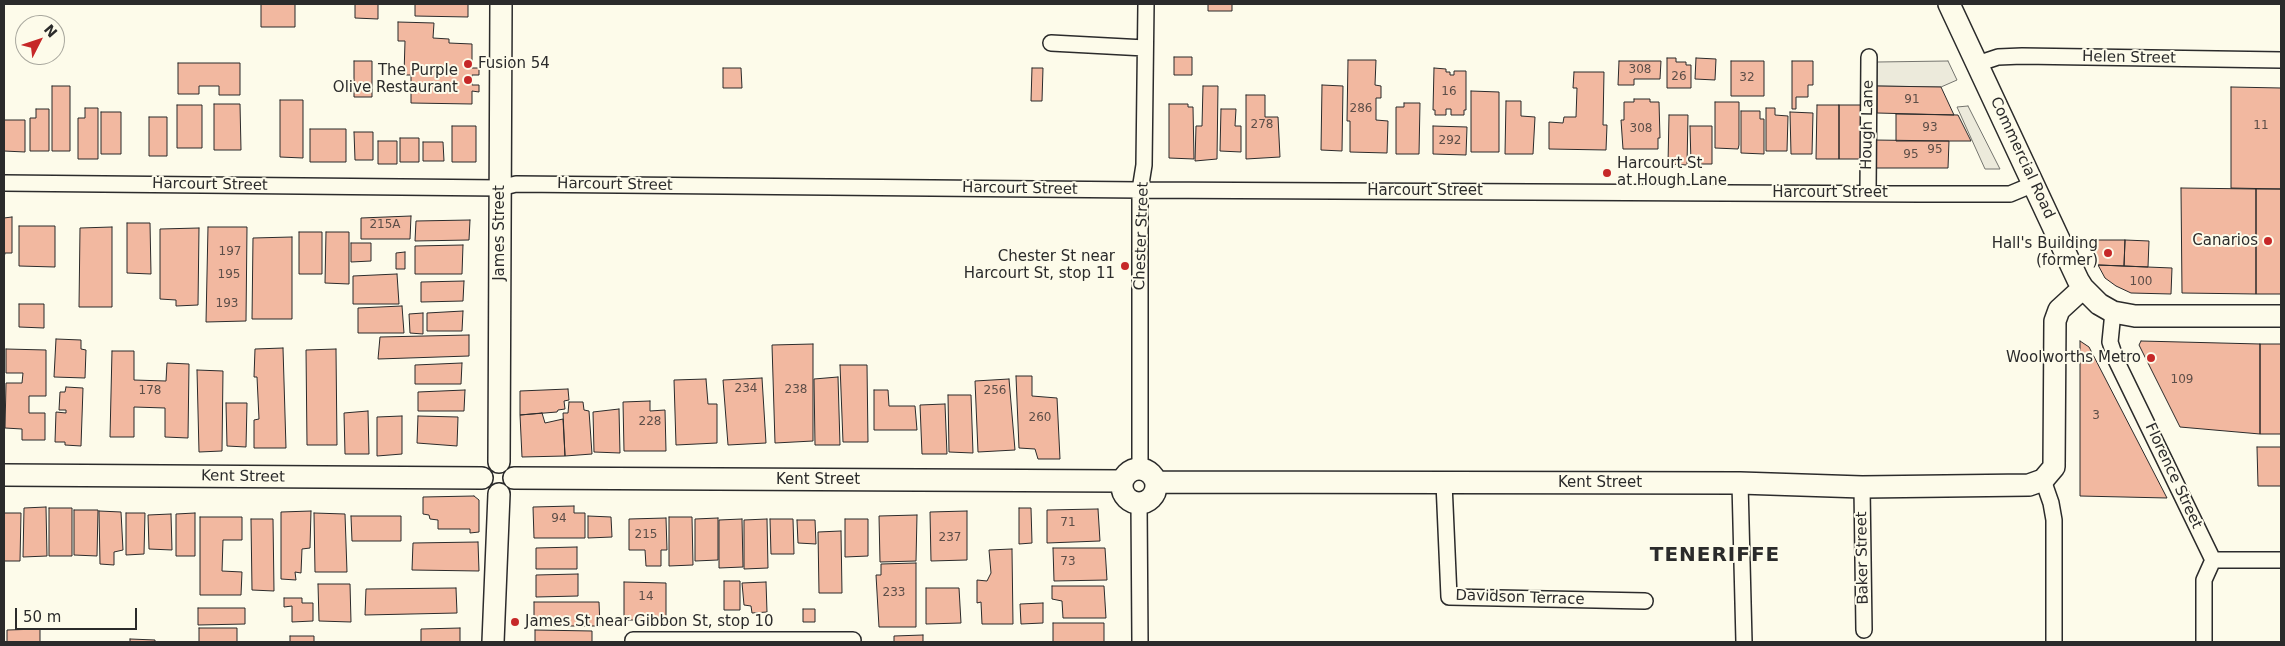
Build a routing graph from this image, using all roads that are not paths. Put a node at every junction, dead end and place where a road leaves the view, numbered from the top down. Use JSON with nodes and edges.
{"nodes":[{"id":1,"x":501,"y":4,"type":"edge"},
{"id":2,"x":1146,"y":4,"type":"edge"},
{"id":3,"x":1949,"y":4,"type":"edge"},
{"id":4,"x":1051,"y":43,"type":"dead end"},
{"id":5,"x":1144,"y":48,"type":"junction"},
{"id":6,"x":1869,"y":58,"type":"dead end"},
{"id":7,"x":2281,"y":60,"type":"edge"},
{"id":8,"x":1977,"y":64,"type":"junction"},
{"id":9,"x":4,"y":183,"type":"edge"},
{"id":10,"x":2034,"y":184,"type":"junction"},
{"id":11,"x":500,"y":188,"type":"junction"},
{"id":12,"x":1140,"y":190,"type":"junction"},
{"id":13,"x":1868,"y":193,"type":"junction"},
{"id":14,"x":2083,"y":288,"type":"junction"},
{"id":15,"x":2113,"y":312,"type":"junction"},
{"id":16,"x":2281,"y":316,"type":"edge"},
{"id":17,"x":499,"y":462,"type":"junction"},
{"id":18,"x":1140,"y":468,"type":"junction"},
{"id":19,"x":4,"y":475,"type":"edge"},
{"id":20,"x":482,"y":478,"type":"junction"},
{"id":21,"x":514,"y":478,"type":"junction"},
{"id":22,"x":2043,"y":480,"type":"junction"},
{"id":23,"x":1122,"y":481,"type":"junction"},
{"id":24,"x":1156,"y":482,"type":"junction"},
{"id":25,"x":1444,"y":483,"type":"junction"},
{"id":26,"x":1740,"y":483,"type":"junction"},
{"id":27,"x":1862,"y":486,"type":"junction"},
{"id":28,"x":499,"y":494,"type":"junction"},
{"id":29,"x":1139,"y":503,"type":"junction"},
{"id":30,"x":2213,"y":560,"type":"junction"},
{"id":31,"x":2281,"y":560,"type":"edge"},
{"id":32,"x":1645,"y":601,"type":"dead end"},
{"id":33,"x":1864,"y":630,"type":"dead end"},
{"id":34,"x":853,"y":640,"type":"dead end"},
{"id":35,"x":493,"y":642,"type":"edge"},
{"id":36,"x":633,"y":642,"type":"edge"},
{"id":37,"x":1140,"y":642,"type":"edge"},
{"id":38,"x":1744,"y":642,"type":"edge"},
{"id":39,"x":2054,"y":642,"type":"edge"},
{"id":40,"x":2204,"y":642,"type":"edge"}],
"edges":[{"from":1,"to":11,"type":"street","name":"James Street"},
{"from":2,"to":5,"type":"street","name":"Chester Street"},
{"from":3,"to":8,"type":"street","name":"Commercial Road"},
{"from":4,"to":5,"type":"street"},
{"from":5,"to":12,"type":"street","name":"Chester Street"},
{"from":6,"to":13,"type":"street","name":"Hough Lane"},
{"from":7,"to":8,"type":"street","name":"Helen Street"},
{"from":8,"to":10,"type":"street","name":"Commercial Road"},
{"from":9,"to":11,"type":"street","name":"Harcourt Street"},
{"from":10,"to":13,"type":"street","name":"Harcourt Street"},
{"from":10,"to":14,"type":"street","name":"Commercial Road"},
{"from":11,"to":12,"type":"street","name":"Harcourt Street"},
{"from":11,"to":17,"type":"street","name":"James Street"},
{"from":12,"to":13,"type":"street","name":"Harcourt Street"},
{"from":12,"to":18,"type":"street","name":"Chester Street"},
{"from":14,"to":15,"type":"street","name":"Commercial Road"},
{"from":14,"to":22,"type":"street"},
{"from":15,"to":16,"type":"street","name":"Commercial Road"},
{"from":15,"to":30,"type":"street","name":"Florence Street"},
{"from":17,"to":20,"type":"street"},
{"from":17,"to":21,"type":"street"},
{"from":18,"to":23,"type":"street"},
{"from":18,"to":24,"type":"street"},
{"from":19,"to":20,"type":"street","name":"Kent Street"},
{"from":20,"to":28,"type":"street"},
{"from":21,"to":23,"type":"street","name":"Kent Street"},
{"from":21,"to":28,"type":"street"},
{"from":22,"to":27,"type":"street","name":"Kent Street"},
{"from":22,"to":39,"type":"street"},
{"from":23,"to":29,"type":"street"},
{"from":24,"to":25,"type":"street","name":"Kent Street"},
{"from":24,"to":29,"type":"street"},
{"from":25,"to":26,"type":"street","name":"Kent Street"},
{"from":25,"to":32,"type":"street","name":"Davidson Terrace"},
{"from":26,"to":27,"type":"street","name":"Kent Street"},
{"from":26,"to":38,"type":"street"},
{"from":27,"to":33,"type":"street","name":"Baker Street"},
{"from":28,"to":35,"type":"street"},
{"from":29,"to":37,"type":"street"},
{"from":30,"to":31,"type":"street"},
{"from":30,"to":40,"type":"street"},
{"from":34,"to":36,"type":"street"}]}
